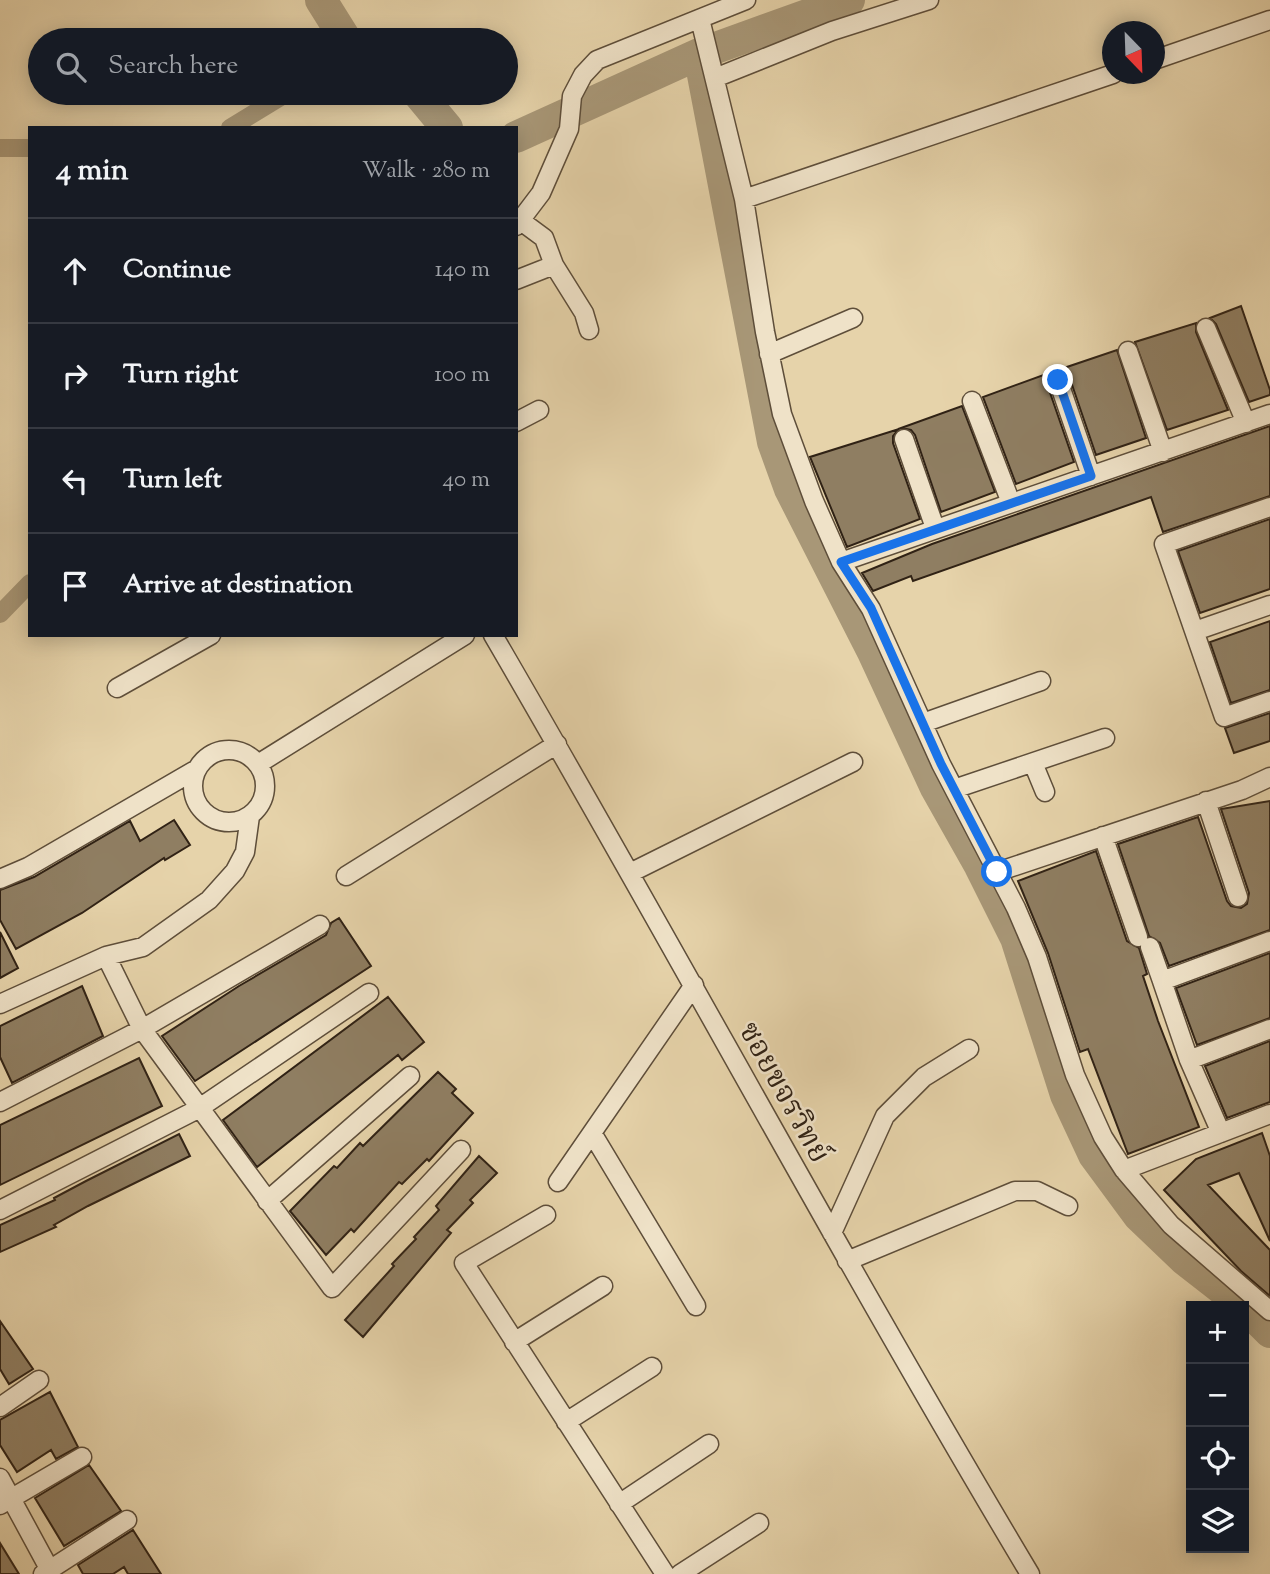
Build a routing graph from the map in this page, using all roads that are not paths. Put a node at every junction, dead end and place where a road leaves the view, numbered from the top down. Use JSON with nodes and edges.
{"nodes":[{"id":1,"x":746,"y":0,"type":"edge"},
{"id":2,"x":929,"y":0,"type":"edge"},
{"id":3,"x":1270,"y":20,"type":"edge"},
{"id":4,"x":702,"y":26,"type":"junction"},
{"id":5,"x":1165,"y":56,"type":"edge"},
{"id":6,"x":715,"y":78,"type":"junction"},
{"id":7,"x":1102,"y":78,"type":"edge"},
{"id":8,"x":744,"y":199,"type":"junction"},
{"id":9,"x":519,"y":223,"type":"edge"},
{"id":10,"x":554,"y":265,"type":"junction"},
{"id":11,"x":518,"y":279,"type":"edge"},
{"id":12,"x":853,"y":318,"type":"dead end"},
{"id":13,"x":1206,"y":328,"type":"dead end"},
{"id":14,"x":589,"y":330,"type":"dead end"},
{"id":15,"x":1128,"y":351,"type":"dead end"},
{"id":16,"x":769,"y":354,"type":"junction"},
{"id":17,"x":1058,"y":380,"type":"dead end"},
{"id":18,"x":972,"y":401,"type":"dead end"},
{"id":19,"x":539,"y":410,"type":"dead end"},
{"id":20,"x":1270,"y":414,"type":"edge"},
{"id":21,"x":518,"y":421,"type":"edge"},
{"id":22,"x":1246,"y":423,"type":"junction"},
{"id":23,"x":904,"y":439,"type":"dead end"},
{"id":24,"x":1163,"y":452,"type":"junction"},
{"id":25,"x":1091,"y":476,"type":"junction"},
{"id":26,"x":1011,"y":503,"type":"junction"},
{"id":27,"x":1270,"y":508,"type":"edge"},
{"id":28,"x":935,"y":528,"type":"junction"},
{"id":29,"x":841,"y":562,"type":"junction"},
{"id":30,"x":1270,"y":605,"type":"edge"},
{"id":31,"x":1195,"y":631,"type":"junction"},
{"id":32,"x":207,"y":637,"type":"edge"},
{"id":33,"x":462,"y":637,"type":"edge"},
{"id":34,"x":495,"y":637,"type":"edge"},
{"id":35,"x":1041,"y":681,"type":"dead end"},
{"id":36,"x":117,"y":688,"type":"dead end"},
{"id":37,"x":1270,"y":701,"type":"edge"},
{"id":38,"x":923,"y":723,"type":"junction"},
{"id":39,"x":1105,"y":738,"type":"dead end"},
{"id":40,"x":557,"y":744,"type":"junction"},
{"id":41,"x":853,"y":762,"type":"dead end"},
{"id":42,"x":1033,"y":763,"type":"junction"},
{"id":43,"x":258,"y":764,"type":"junction"},
{"id":44,"x":197,"y":769,"type":"junction"},
{"id":45,"x":1270,"y":777,"type":"edge"},
{"id":46,"x":1270,"y":788,"type":"edge"},
{"id":47,"x":954,"y":789,"type":"junction"},
{"id":48,"x":1242,"y":790,"type":"junction"},
{"id":49,"x":1045,"y":792,"type":"dead end"},
{"id":50,"x":1206,"y":801,"type":"junction"},
{"id":51,"x":250,"y":816,"type":"junction"},
{"id":52,"x":1103,"y":836,"type":"junction"},
{"id":53,"x":997,"y":872,"type":"junction"},
{"id":54,"x":632,"y":873,"type":"junction"},
{"id":55,"x":346,"y":876,"type":"dead end"},
{"id":56,"x":0,"y":879,"type":"edge"},
{"id":57,"x":1238,"y":897,"type":"dead end"},
{"id":58,"x":320,"y":925,"type":"dead end"},
{"id":59,"x":1270,"y":941,"type":"edge"},
{"id":60,"x":106,"y":956,"type":"junction"},
{"id":61,"x":1162,"y":981,"type":"junction"},
{"id":62,"x":694,"y":985,"type":"junction"},
{"id":63,"x":369,"y":993,"type":"dead end"},
{"id":64,"x":0,"y":1004,"type":"edge"},
{"id":65,"x":142,"y":1029,"type":"junction"},
{"id":66,"x":1270,"y":1029,"type":"edge"},
{"id":67,"x":969,"y":1049,"type":"dead end"},
{"id":68,"x":1189,"y":1060,"type":"junction"},
{"id":69,"x":410,"y":1076,"type":"dead end"},
{"id":70,"x":0,"y":1102,"type":"edge"},
{"id":71,"x":198,"y":1109,"type":"junction"},
{"id":72,"x":1269,"y":1116,"type":"edge"},
{"id":73,"x":592,"y":1133,"type":"junction"},
{"id":74,"x":1221,"y":1133,"type":"junction"},
{"id":75,"x":461,"y":1150,"type":"dead end"},
{"id":76,"x":1124,"y":1170,"type":"junction"},
{"id":77,"x":558,"y":1182,"type":"dead end"},
{"id":78,"x":267,"y":1201,"type":"junction"},
{"id":79,"x":1068,"y":1206,"type":"dead end"},
{"id":80,"x":0,"y":1210,"type":"edge"},
{"id":81,"x":547,"y":1215,"type":"dead end"},
{"id":82,"x":832,"y":1233,"type":"junction"},
{"id":83,"x":847,"y":1261,"type":"junction"},
{"id":84,"x":603,"y":1286,"type":"dead end"},
{"id":85,"x":696,"y":1306,"type":"dead end"},
{"id":86,"x":1270,"y":1311,"type":"edge"},
{"id":87,"x":514,"y":1342,"type":"junction"},
{"id":88,"x":652,"y":1367,"type":"dead end"},
{"id":89,"x":39,"y":1380,"type":"dead end"},
{"id":90,"x":0,"y":1407,"type":"edge"},
{"id":91,"x":566,"y":1422,"type":"junction"},
{"id":92,"x":709,"y":1444,"type":"dead end"},
{"id":93,"x":82,"y":1457,"type":"dead end"},
{"id":94,"x":0,"y":1478,"type":"edge"},
{"id":95,"x":6,"y":1502,"type":"edge"},
{"id":96,"x":619,"y":1504,"type":"junction"},
{"id":97,"x":127,"y":1520,"type":"dead end"},
{"id":98,"x":759,"y":1523,"type":"dead end"},
{"id":99,"x":48,"y":1573,"type":"edge"},
{"id":100,"x":665,"y":1574,"type":"edge"},
{"id":101,"x":680,"y":1574,"type":"edge"},
{"id":102,"x":1030,"y":1574,"type":"edge"}],
"edges":[{"from":1,"to":4,"type":"street"},
{"from":2,"to":6,"type":"street"},
{"from":3,"to":5,"type":"street"},
{"from":4,"to":6,"type":"street"},
{"from":4,"to":9,"type":"street"},
{"from":6,"to":8,"type":"street"},
{"from":7,"to":8,"type":"street"},
{"from":8,"to":16,"type":"street"},
{"from":9,"to":10,"type":"street"},
{"from":10,"to":11,"type":"street"},
{"from":10,"to":14,"type":"street"},
{"from":12,"to":16,"type":"street"},
{"from":13,"to":22,"type":"street"},
{"from":15,"to":24,"type":"street"},
{"from":16,"to":29,"type":"street"},
{"from":17,"to":25,"type":"street"},
{"from":18,"to":26,"type":"street"},
{"from":19,"to":21,"type":"street"},
{"from":20,"to":22,"type":"street"},
{"from":22,"to":24,"type":"street"},
{"from":23,"to":28,"type":"street"},
{"from":24,"to":25,"type":"street"},
{"from":25,"to":26,"type":"street"},
{"from":26,"to":28,"type":"street"},
{"from":27,"to":31,"type":"street"},
{"from":28,"to":29,"type":"street"},
{"from":29,"to":38,"type":"street"},
{"from":30,"to":31,"type":"street"},
{"from":31,"to":37,"type":"street"},
{"from":32,"to":36,"type":"street"},
{"from":33,"to":43,"type":"street"},
{"from":34,"to":40,"type":"street","name":"ซอยขจรวิทย์"},
{"from":35,"to":38,"type":"street"},
{"from":38,"to":47,"type":"street"},
{"from":39,"to":42,"type":"street"},
{"from":40,"to":54,"type":"street","name":"ซอยขจรวิทย์"},
{"from":40,"to":55,"type":"street"},
{"from":41,"to":54,"type":"street"},
{"from":42,"to":47,"type":"street"},
{"from":42,"to":49,"type":"street"},
{"from":43,"to":44,"type":"street"},
{"from":43,"to":51,"type":"street"},
{"from":44,"to":51,"type":"street"},
{"from":44,"to":56,"type":"street"},
{"from":45,"to":48,"type":"street"},
{"from":46,"to":48,"type":"street"},
{"from":47,"to":53,"type":"street"},
{"from":48,"to":50,"type":"street"},
{"from":50,"to":52,"type":"street"},
{"from":50,"to":57,"type":"street"},
{"from":51,"to":60,"type":"street"},
{"from":52,"to":53,"type":"street"},
{"from":52,"to":61,"type":"street"},
{"from":53,"to":76,"type":"street"},
{"from":54,"to":62,"type":"street","name":"ซอยขจรวิทย์"},
{"from":58,"to":65,"type":"street"},
{"from":59,"to":61,"type":"street"},
{"from":60,"to":64,"type":"street"},
{"from":60,"to":65,"type":"street"},
{"from":61,"to":68,"type":"street"},
{"from":62,"to":73,"type":"street"},
{"from":62,"to":82,"type":"street","name":"ซอยขจรวิทย์"},
{"from":63,"to":71,"type":"street"},
{"from":65,"to":70,"type":"street"},
{"from":65,"to":71,"type":"street"},
{"from":66,"to":68,"type":"street"},
{"from":67,"to":82,"type":"street"},
{"from":68,"to":74,"type":"street"},
{"from":69,"to":78,"type":"street"},
{"from":71,"to":78,"type":"street"},
{"from":71,"to":80,"type":"street"},
{"from":72,"to":74,"type":"street"},
{"from":73,"to":77,"type":"street"},
{"from":73,"to":85,"type":"street"},
{"from":74,"to":76,"type":"street"},
{"from":75,"to":78,"type":"street"},
{"from":76,"to":86,"type":"street"},
{"from":79,"to":83,"type":"street"},
{"from":81,"to":87,"type":"street"},
{"from":82,"to":83,"type":"street","name":"ซอยขจรวิทย์"},
{"from":83,"to":102,"type":"street","name":"ซอยขจรวิทย์"},
{"from":84,"to":87,"type":"street"},
{"from":87,"to":91,"type":"street"},
{"from":88,"to":91,"type":"street"},
{"from":89,"to":90,"type":"street"},
{"from":91,"to":96,"type":"street"},
{"from":92,"to":96,"type":"street"},
{"from":93,"to":95,"type":"street"},
{"from":94,"to":95,"type":"street"},
{"from":95,"to":99,"type":"street"},
{"from":96,"to":100,"type":"street"},
{"from":97,"to":99,"type":"street"},
{"from":98,"to":101,"type":"street"}]}
